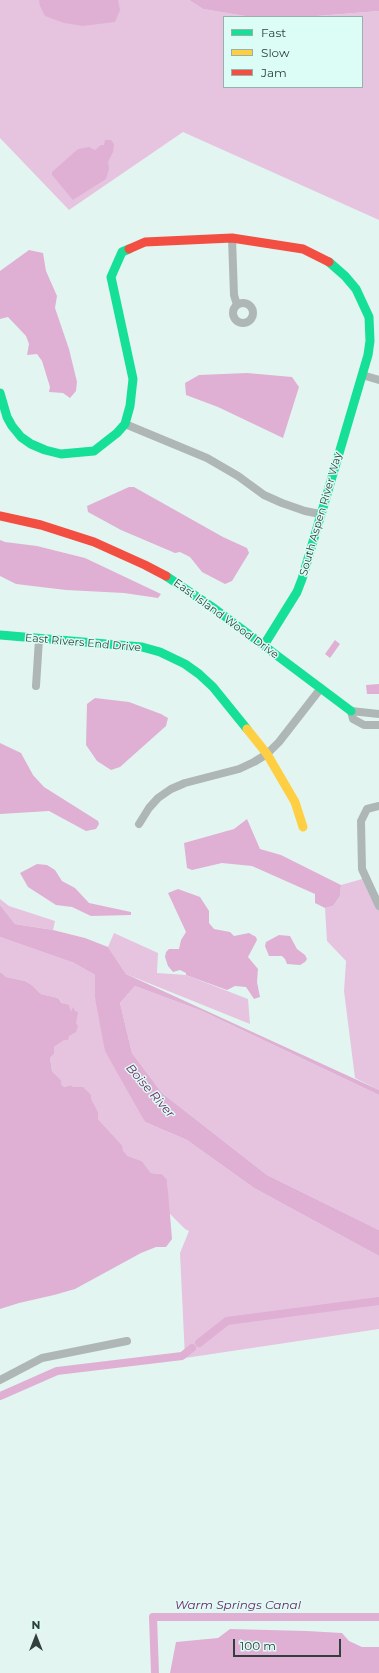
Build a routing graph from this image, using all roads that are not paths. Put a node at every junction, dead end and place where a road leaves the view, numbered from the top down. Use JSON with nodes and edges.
{"nodes":[{"id":1,"x":232,"y":238,"type":"junction"},
{"id":2,"x":237,"y":305,"type":"dead end"},
{"id":3,"x":362,"y":375,"type":"junction"},
{"id":4,"x":379,"y":380,"type":"edge"},
{"id":5,"x":0,"y":393,"type":"edge"},
{"id":6,"x":125,"y":424,"type":"junction"},
{"id":7,"x":320,"y":514,"type":"junction"},
{"id":8,"x":0,"y":516,"type":"edge"},
{"id":9,"x":0,"y":635,"type":"edge"},
{"id":10,"x":39,"y":639,"type":"junction"},
{"id":11,"x":264,"y":645,"type":"junction"},
{"id":12,"x":36,"y":686,"type":"dead end"},
{"id":13,"x":321,"y":688,"type":"junction"},
{"id":14,"x":351,"y":711,"type":"junction"},
{"id":15,"x":379,"y":714,"type":"edge"},
{"id":16,"x":379,"y":725,"type":"edge"},
{"id":17,"x":267,"y":754,"type":"junction"},
{"id":18,"x":379,"y":806,"type":"edge"},
{"id":19,"x":139,"y":824,"type":"dead end"},
{"id":20,"x":303,"y":827,"type":"dead end"},
{"id":21,"x":379,"y":906,"type":"edge"},
{"id":22,"x":127,"y":1341,"type":"dead end"},
{"id":23,"x":0,"y":1380,"type":"edge"}],
"edges":[{"from":1,"to":2,"type":"street"},
{"from":1,"to":3,"type":"street","name":"South Aspen River Way"},
{"from":1,"to":6,"type":"street","name":"South Aspen River Way"},
{"from":3,"to":4,"type":"street"},
{"from":3,"to":7,"type":"street","name":"South Aspen River Way"},
{"from":5,"to":6,"type":"street"},
{"from":6,"to":7,"type":"street"},
{"from":7,"to":11,"type":"street","name":"South Aspen River Way"},
{"from":8,"to":11,"type":"street","name":"East Island Wood Drive"},
{"from":9,"to":10,"type":"street","name":"East Rivers End Drive"},
{"from":10,"to":12,"type":"street"},
{"from":10,"to":17,"type":"street","name":"East Rivers End Drive"},
{"from":11,"to":13,"type":"street","name":"East Island Wood Drive"},
{"from":13,"to":14,"type":"street","name":"East Island Wood Drive"},
{"from":13,"to":17,"type":"street"},
{"from":14,"to":15,"type":"street"},
{"from":14,"to":16,"type":"street","name":"East Island Wood Drive"},
{"from":17,"to":19,"type":"street"},
{"from":17,"to":20,"type":"street","name":"East Rivers End Drive"},
{"from":18,"to":21,"type":"street"},
{"from":22,"to":23,"type":"street"}]}
